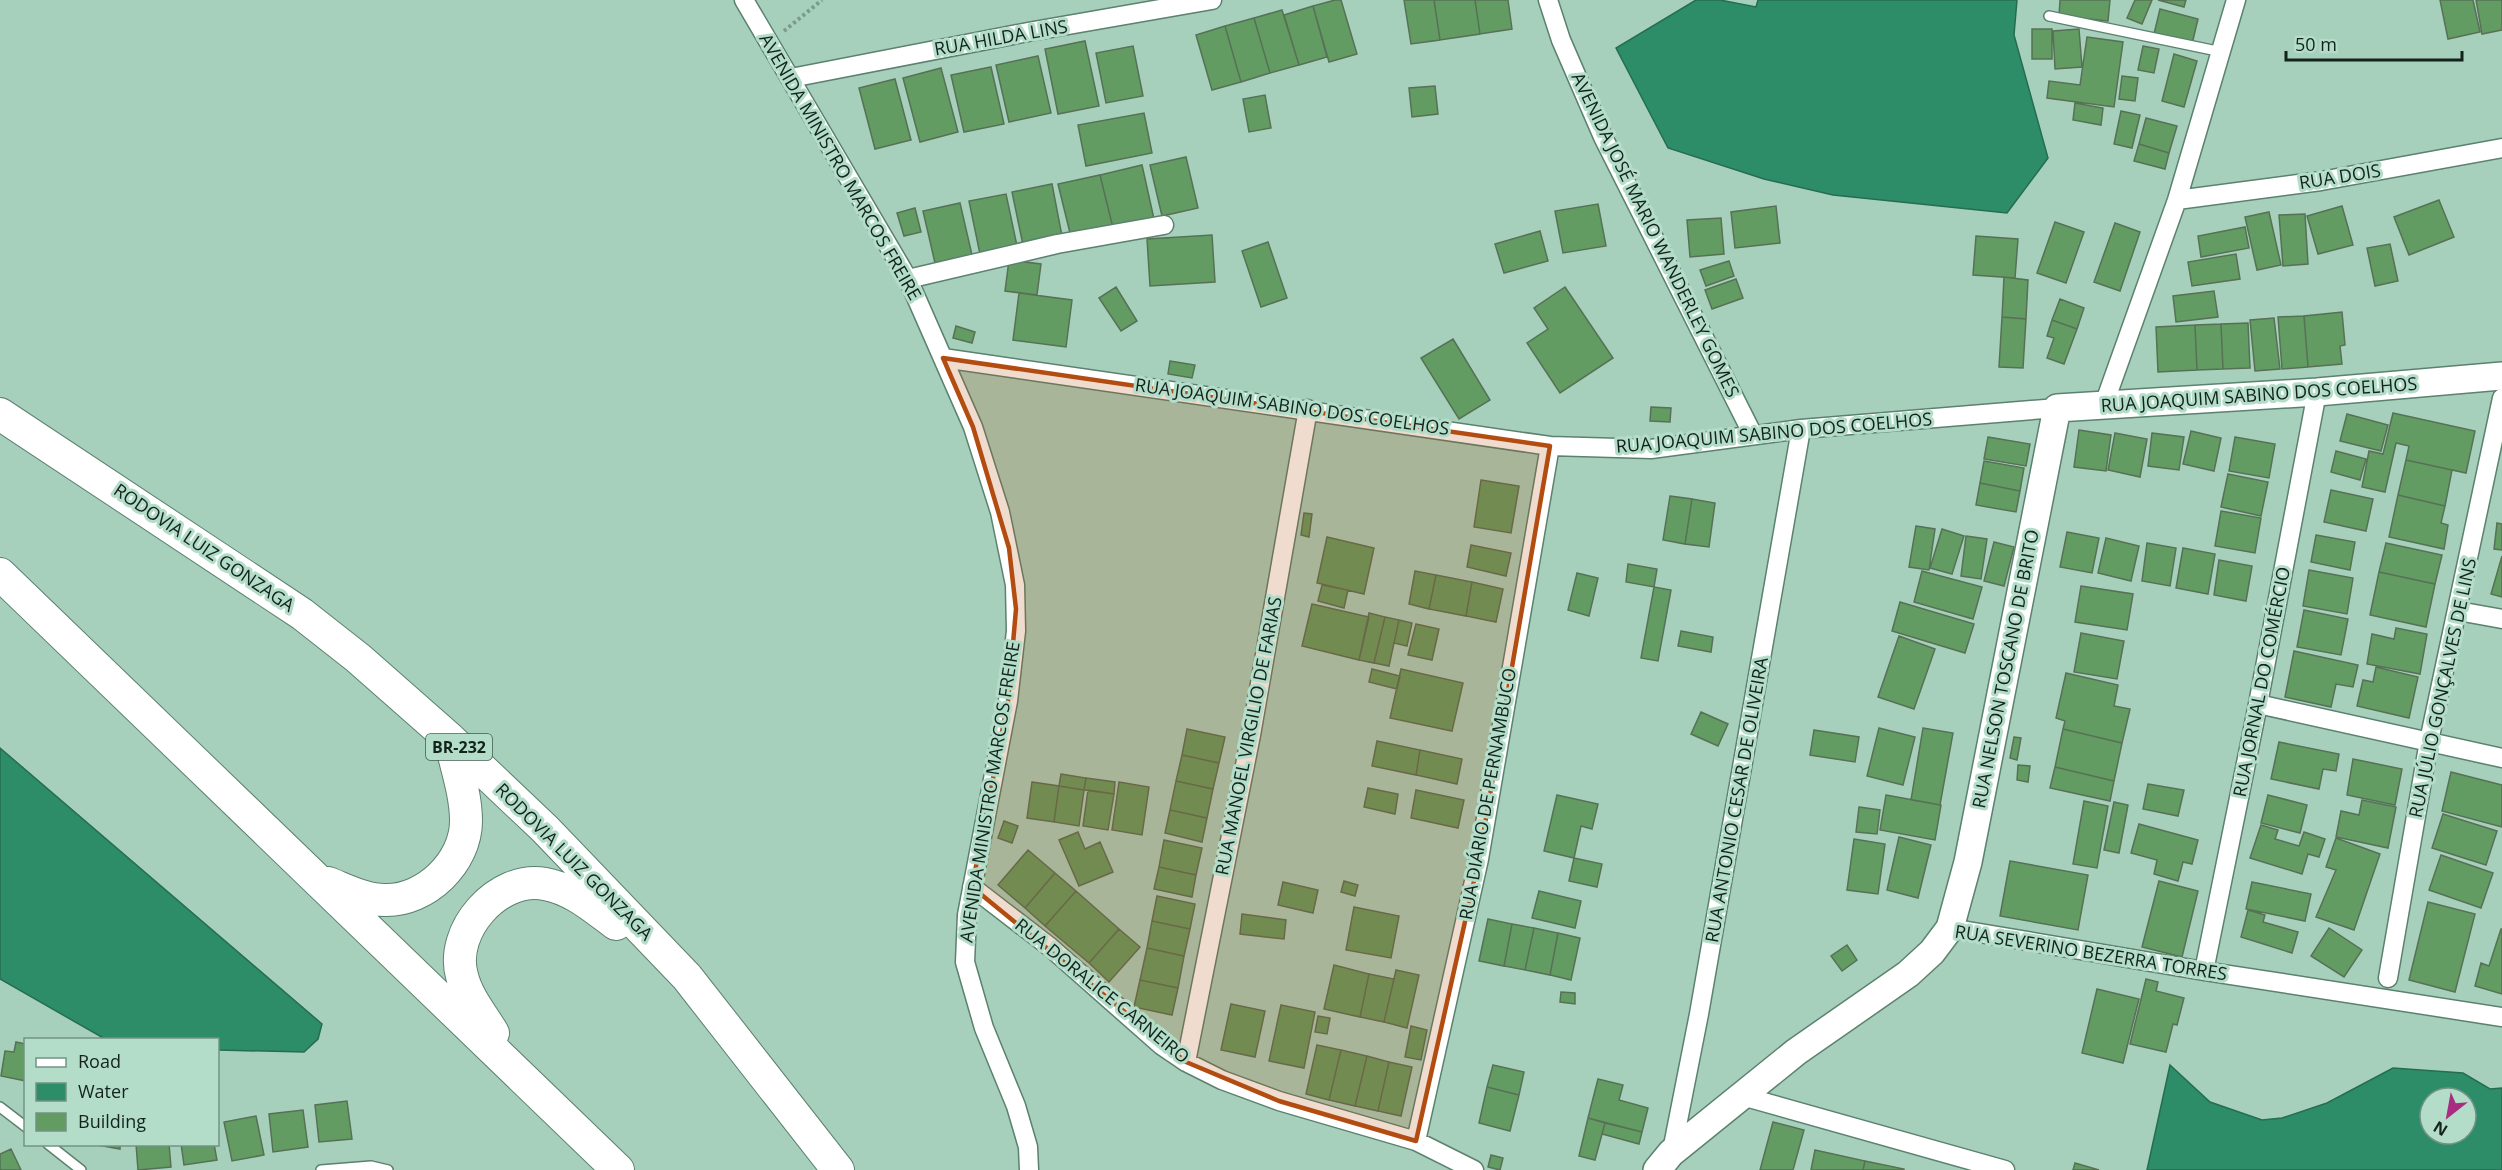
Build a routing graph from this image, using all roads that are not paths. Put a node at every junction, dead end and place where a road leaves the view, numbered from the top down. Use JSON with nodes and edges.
{"nodes":[{"id":1,"x":744,"y":0,"type":"edge"},
{"id":2,"x":1212,"y":0,"type":"edge"},
{"id":3,"x":1548,"y":0,"type":"edge"},
{"id":4,"x":2236,"y":0,"type":"edge"},
{"id":5,"x":2049,"y":16,"type":"dead end"},
{"id":6,"x":2222,"y":52,"type":"junction"},
{"id":7,"x":791,"y":78,"type":"junction"},
{"id":8,"x":2502,"y":148,"type":"edge"},
{"id":9,"x":2177,"y":201,"type":"junction"},
{"id":10,"x":1164,"y":225,"type":"dead end"},
{"id":11,"x":908,"y":279,"type":"junction"},
{"id":12,"x":944,"y":358,"type":"junction"},
{"id":13,"x":2502,"y":376,"type":"edge"},
{"id":14,"x":2317,"y":392,"type":"junction"},
{"id":15,"x":2502,"y":398,"type":"edge"},
{"id":16,"x":2103,"y":407,"type":"junction"},
{"id":17,"x":2057,"y":408,"type":"junction"},
{"id":18,"x":1308,"y":409,"type":"junction"},
{"id":19,"x":0,"y":414,"type":"edge"},
{"id":20,"x":1801,"y":429,"type":"junction"},
{"id":21,"x":1753,"y":435,"type":"junction"},
{"id":22,"x":1550,"y":446,"type":"junction"},
{"id":23,"x":0,"y":574,"type":"edge"},
{"id":24,"x":2458,"y":611,"type":"junction"},
{"id":25,"x":2502,"y":620,"type":"edge"},
{"id":26,"x":2258,"y":704,"type":"junction"},
{"id":27,"x":450,"y":739,"type":"junction"},
{"id":28,"x":2429,"y":741,"type":"junction"},
{"id":29,"x":2502,"y":758,"type":"edge"},
{"id":30,"x":318,"y":880,"type":"junction"},
{"id":31,"x":972,"y":887,"type":"junction"},
{"id":32,"x":1950,"y":928,"type":"junction"},
{"id":33,"x":2204,"y":971,"type":"junction"},
{"id":34,"x":687,"y":977,"type":"junction"},
{"id":35,"x":2388,"y":978,"type":"dead end"},
{"id":36,"x":2502,"y":1017,"type":"edge"},
{"id":37,"x":1186,"y":1062,"type":"junction"},
{"id":38,"x":520,"y":1076,"type":"junction"},
{"id":39,"x":1742,"y":1096,"type":"junction"},
{"id":40,"x":0,"y":1107,"type":"edge"},
{"id":41,"x":24,"y":1125,"type":"edge"},
{"id":42,"x":1416,"y":1141,"type":"junction"},
{"id":43,"x":51,"y":1146,"type":"edge"},
{"id":44,"x":1665,"y":1164,"type":"edge"},
{"id":45,"x":837,"y":1168,"type":"edge"},
{"id":46,"x":81,"y":1170,"type":"edge"},
{"id":47,"x":321,"y":1170,"type":"edge"},
{"id":48,"x":388,"y":1170,"type":"edge"},
{"id":49,"x":618,"y":1170,"type":"edge"},
{"id":50,"x":1029,"y":1170,"type":"edge"},
{"id":51,"x":1474,"y":1170,"type":"edge"},
{"id":52,"x":2005,"y":1170,"type":"edge"}],
"edges":[{"from":1,"to":7,"type":"street","name":"AVENIDA MINISTRO MARCOS FREIRE"},
{"from":2,"to":7,"type":"street","name":"RUA HILDA LINS"},
{"from":3,"to":21,"type":"street","name":"AVENIDA JOSÉ MARIO WANDERLEY GOMES"},
{"from":4,"to":6,"type":"street"},
{"from":5,"to":6,"type":"lane"},
{"from":6,"to":9,"type":"street"},
{"from":7,"to":11,"type":"street","name":"AVENIDA MINISTRO MARCOS FREIRE"},
{"from":8,"to":9,"type":"street","name":"RUA DOIS"},
{"from":9,"to":16,"type":"street"},
{"from":10,"to":11,"type":"street"},
{"from":11,"to":12,"type":"street","name":"AVENIDA MINISTRO MARCOS FREIRE"},
{"from":12,"to":18,"type":"street","name":"RUA JOAQUIM SABINO DOS COELHOS"},
{"from":12,"to":31,"type":"street","name":"AVENIDA MINISTRO MARCOS FREIRE"},
{"from":13,"to":14,"type":"main road","name":"RUA JOAQUIM SABINO DOS COELHOS"},
{"from":14,"to":16,"type":"main road","name":"RUA JOAQUIM SABINO DOS COELHOS"},
{"from":14,"to":26,"type":"street","name":"RUA JORNAL DO COMÉRCIO"},
{"from":15,"to":24,"type":"street","name":"RUA JÚLIO GONÇALVES DE LINS"},
{"from":16,"to":17,"type":"main road","name":"RUA JOAQUIM SABINO DOS COELHOS"},
{"from":17,"to":20,"type":"street","name":"RUA JOAQUIM SABINO DOS COELHOS"},
{"from":17,"to":32,"type":"main road","name":"RUA NELSON TOSCANO DE BRITO"},
{"from":18,"to":22,"type":"street","name":"RUA JOAQUIM SABINO DOS COELHOS"},
{"from":18,"to":37,"type":"street","name":"RUA MANOEL VIRGILIO DE FARIAS"},
{"from":19,"to":27,"type":"highway","name":"RODOVIA LUIZ GONZAGA","number":"BR-232"},
{"from":20,"to":21,"type":"street","name":"RUA JOAQUIM SABINO DOS COELHOS"},
{"from":20,"to":44,"type":"street","name":"RUA ANTONIO CESAR DE OLIVEIRA"},
{"from":21,"to":22,"type":"street","name":"RUA JOAQUIM SABINO DOS COELHOS"},
{"from":22,"to":42,"type":"street","name":"RUA DIÁRIO DE PERNAMBUCO"},
{"from":23,"to":30,"type":"highway"},
{"from":24,"to":25,"type":"street"},
{"from":24,"to":28,"type":"street","name":"RUA JÚLIO GONÇALVES DE LINS"},
{"from":26,"to":28,"type":"street"},
{"from":26,"to":33,"type":"street","name":"RUA JORNAL DO COMÉRCIO"},
{"from":27,"to":30,"type":"highway"},
{"from":27,"to":34,"type":"highway","name":"RODOVIA LUIZ GONZAGA","number":"BR-232"},
{"from":28,"to":29,"type":"street"},
{"from":28,"to":35,"type":"street","name":"RUA JÚLIO GONÇALVES DE LINS"},
{"from":30,"to":38,"type":"highway"},
{"from":31,"to":37,"type":"street","name":"RUA DORALICE CARNEIRO"},
{"from":31,"to":50,"type":"street","name":"AVENIDA MINISTRO MARCOS FREIRE"},
{"from":32,"to":33,"type":"street","name":"RUA SEVERINO BEZERRA TORRES"},
{"from":32,"to":39,"type":"main road","name":"RUA SEVERINO BEZERRA TORRES"},
{"from":33,"to":36,"type":"street","name":"RUA SEVERINO BEZERRA TORRES"},
{"from":34,"to":38,"type":"highway"},
{"from":34,"to":45,"type":"highway","name":"RODOVIA LUIZ GONZAGA","number":"BR-232"},
{"from":37,"to":42,"type":"street","name":"RUA DORALICE CARNEIRO"},
{"from":38,"to":49,"type":"highway"},
{"from":39,"to":44,"type":"main road","name":"RUA SEVERINO BEZERRA TORRES"},
{"from":39,"to":52,"type":"street"},
{"from":40,"to":41,"type":"lane"},
{"from":42,"to":51,"type":"street","name":"RUA DORALICE CARNEIRO"},
{"from":43,"to":46,"type":"lane"},
{"from":47,"to":48,"type":"lane"}]}
